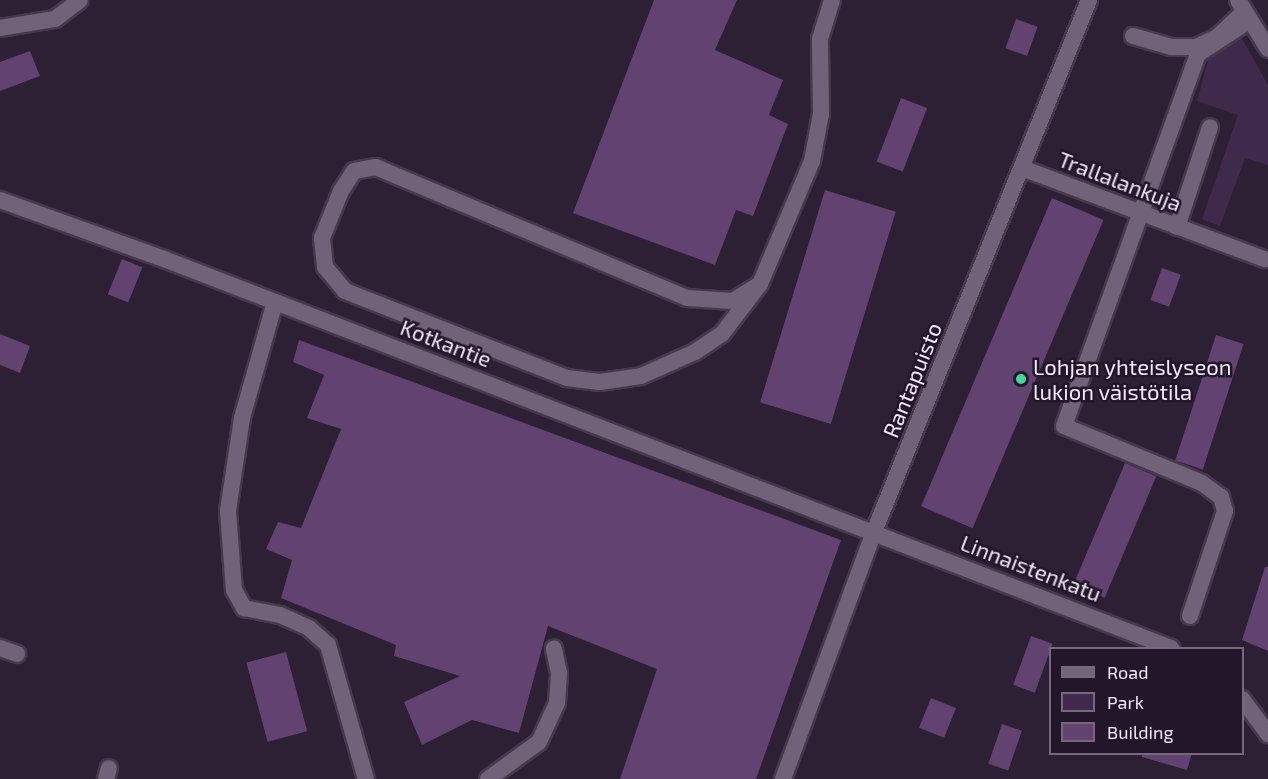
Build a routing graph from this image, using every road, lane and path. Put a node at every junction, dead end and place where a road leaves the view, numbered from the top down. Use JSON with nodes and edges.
{"nodes":[{"id":1,"x":80,"y":0,"type":"edge"},
{"id":2,"x":832,"y":0,"type":"edge"},
{"id":3,"x":1089,"y":0,"type":"edge"},
{"id":4,"x":1241,"y":13,"type":"edge"},
{"id":5,"x":0,"y":28,"type":"edge"},
{"id":6,"x":1133,"y":36,"type":"dead end"},
{"id":7,"x":1268,"y":49,"type":"edge"},
{"id":8,"x":1210,"y":127,"type":"dead end"},
{"id":9,"x":1022,"y":168,"type":"junction"},
{"id":10,"x":0,"y":200,"type":"edge"},
{"id":11,"x":1139,"y":215,"type":"junction"},
{"id":12,"x":1177,"y":227,"type":"junction"},
{"id":13,"x":1264,"y":259,"type":"dead end"},
{"id":14,"x":760,"y":284,"type":"junction"},
{"id":15,"x":275,"y":302,"type":"junction"},
{"id":16,"x":874,"y":532,"type":"junction"},
{"id":17,"x":1190,"y":616,"type":"dead end"},
{"id":18,"x":1168,"y":647,"type":"edge"},
{"id":19,"x":0,"y":648,"type":"edge"},
{"id":20,"x":554,"y":649,"type":"dead end"},
{"id":21,"x":17,"y":654,"type":"dead end"},
{"id":22,"x":1244,"y":701,"type":"edge"},
{"id":23,"x":1266,"y":728,"type":"edge"},
{"id":24,"x":366,"y":779,"type":"edge"},
{"id":25,"x":488,"y":779,"type":"edge"},
{"id":26,"x":783,"y":779,"type":"edge"}],
"edges":[{"from":1,"to":5,"type":"street"},
{"from":2,"to":14,"type":"street"},
{"from":3,"to":9,"type":"street","name":"Rantapuisto"},
{"from":4,"to":6,"type":"street"},
{"from":4,"to":7,"type":"street"},
{"from":4,"to":11,"type":"street"},
{"from":8,"to":12,"type":"street"},
{"from":9,"to":11,"type":"street","name":"Trallalankuja"},
{"from":9,"to":16,"type":"street","name":"Rantapuisto"},
{"from":10,"to":15,"type":"street","name":"Kotkantie"},
{"from":11,"to":12,"type":"street","name":"Trallalankuja"},
{"from":11,"to":17,"type":"street"},
{"from":12,"to":13,"type":"street","name":"Trallalankuja"},
{"from":14,"to":14,"type":"street"},
{"from":15,"to":16,"type":"street","name":"Kotkantie"},
{"from":15,"to":24,"type":"street"},
{"from":16,"to":18,"type":"street","name":"Linnaistenkatu"},
{"from":16,"to":26,"type":"street","name":"Rantapuisto"},
{"from":19,"to":21,"type":"street"},
{"from":20,"to":25,"type":"street"},
{"from":22,"to":23,"type":"street"}]}
